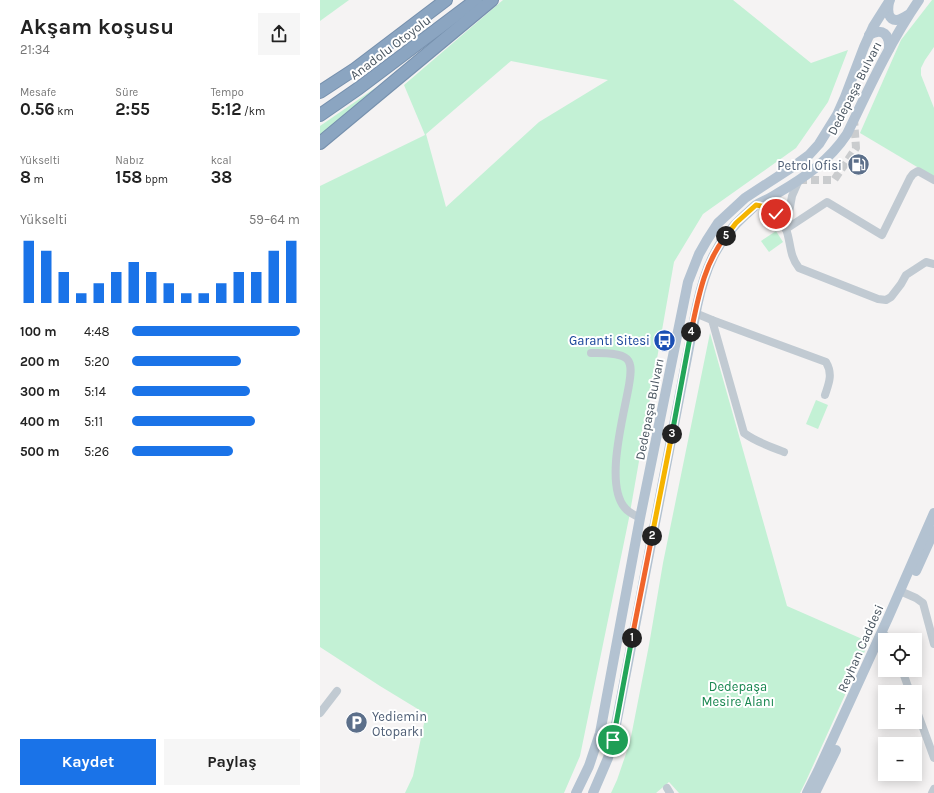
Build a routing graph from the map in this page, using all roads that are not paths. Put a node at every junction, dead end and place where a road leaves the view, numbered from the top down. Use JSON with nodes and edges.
{"nodes":[{"id":1,"x":446,"y":0,"type":"edge"},
{"id":2,"x":476,"y":0,"type":"edge"},
{"id":3,"x":492,"y":0,"type":"edge"},
{"id":4,"x":919,"y":0,"type":"edge"},
{"id":5,"x":890,"y":1,"type":"edge"},
{"id":6,"x":908,"y":16,"type":"junction"},
{"id":7,"x":869,"y":35,"type":"junction"},
{"id":8,"x":889,"y":49,"type":"junction"},
{"id":9,"x":320,"y":92,"type":"edge"},
{"id":10,"x":320,"y":115,"type":"edge"},
{"id":11,"x":320,"y":143,"type":"edge"},
{"id":12,"x":799,"y":180,"type":"junction"},
{"id":13,"x":934,"y":180,"type":"edge"},
{"id":14,"x":756,"y":205,"type":"junction"},
{"id":15,"x":786,"y":230,"type":"junction"},
{"id":16,"x":934,"y":264,"type":"edge"},
{"id":17,"x":695,"y":313,"type":"junction"},
{"id":18,"x":712,"y":320,"type":"junction"},
{"id":19,"x":591,"y":353,"type":"dead end"},
{"id":20,"x":825,"y":394,"type":"dead end"},
{"id":21,"x":784,"y":452,"type":"dead end"},
{"id":22,"x":934,"y":513,"type":"edge"},
{"id":23,"x":640,"y":518,"type":"junction"},
{"id":24,"x":934,"y":531,"type":"edge"},
{"id":25,"x":903,"y":592,"type":"junction"},
{"id":26,"x":888,"y":633,"type":"edge"},
{"id":27,"x":934,"y":644,"type":"edge"},
{"id":28,"x":878,"y":654,"type":"edge"},
{"id":29,"x":878,"y":656,"type":"edge"},
{"id":30,"x":337,"y":691,"type":"dead end"},
{"id":31,"x":320,"y":713,"type":"edge"},
{"id":32,"x":922,"y":725,"type":"edge"},
{"id":33,"x":934,"y":758,"type":"edge"},
{"id":34,"x":934,"y":789,"type":"edge"},
{"id":35,"x":576,"y":793,"type":"edge"},
{"id":36,"x":593,"y":793,"type":"edge"},
{"id":37,"x":807,"y":793,"type":"edge"},
{"id":38,"x":815,"y":793,"type":"edge"},
{"id":39,"x":932,"y":793,"type":"edge"}],
"edges":[{"from":1,"to":9,"type":"highway","name":"Anadolu Otoyolu"},
{"from":2,"to":10,"type":"highway","name":"Anadolu Otoyolu"},
{"from":3,"to":11,"type":"highway"},
{"from":4,"to":6,"type":"main road","name":"Dedepaşa Bulvarı"},
{"from":5,"to":6,"type":"main road"},
{"from":5,"to":7,"type":"main road","name":"Dedepaşa Bulvarı"},
{"from":6,"to":8,"type":"main road","name":"Dedepaşa Bulvarı"},
{"from":7,"to":8,"type":"main road"},
{"from":7,"to":23,"type":"main road","name":"Dedepaşa Bulvarı"},
{"from":8,"to":12,"type":"main road","name":"Dedepaşa Bulvarı"},
{"from":12,"to":14,"type":"main road","name":"Dedepaşa Bulvarı"},
{"from":12,"to":15,"type":"lane"},
{"from":13,"to":15,"type":"lane"},
{"from":14,"to":15,"type":"lane"},
{"from":14,"to":17,"type":"main road","name":"Dedepaşa Bulvarı"},
{"from":15,"to":16,"type":"lane"},
{"from":17,"to":18,"type":"lane"},
{"from":17,"to":36,"type":"main road","name":"Dedepaşa Bulvarı"},
{"from":18,"to":20,"type":"lane"},
{"from":18,"to":21,"type":"lane"},
{"from":19,"to":23,"type":"lane"},
{"from":22,"to":25,"type":"main road","name":"Reyhan Caddesi"},
{"from":23,"to":35,"type":"main road","name":"Dedepaşa Bulvarı"},
{"from":24,"to":25,"type":"main road","name":"Reyhan Caddesi"},
{"from":25,"to":26,"type":"main road","name":"Reyhan Caddesi"},
{"from":25,"to":27,"type":"lane"},
{"from":28,"to":37,"type":"main road","name":"Reyhan Caddesi"},
{"from":29,"to":38,"type":"main road","name":"Reyhan Caddesi"},
{"from":30,"to":31,"type":"lane"},
{"from":32,"to":33,"type":"lane"},
{"from":34,"to":39,"type":"lane"}]}
